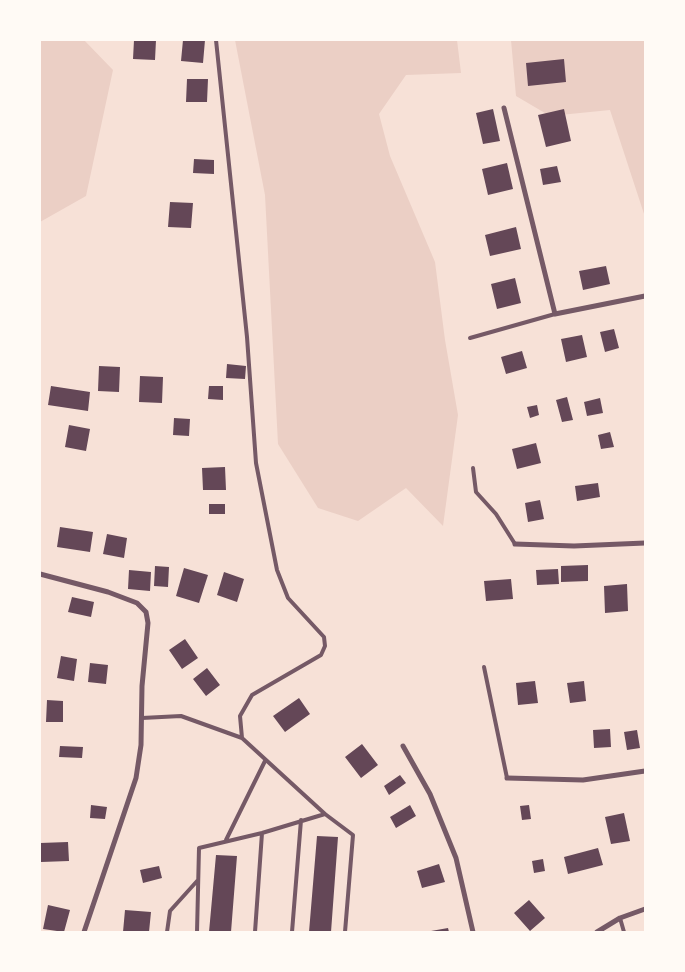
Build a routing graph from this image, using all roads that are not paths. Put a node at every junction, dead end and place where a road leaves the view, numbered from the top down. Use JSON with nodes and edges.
{"nodes":[{"id":1,"x":216,"y":40,"type":"edge"},
{"id":2,"x":504,"y":108,"type":"dead end"},
{"id":3,"x":645,"y":296,"type":"edge"},
{"id":4,"x":555,"y":314,"type":"junction"},
{"id":5,"x":470,"y":338,"type":"dead end"},
{"id":6,"x":473,"y":468,"type":"dead end"},
{"id":7,"x":645,"y":543,"type":"edge"},
{"id":8,"x":515,"y":544,"type":"joint"},
{"id":9,"x":40,"y":574,"type":"edge"},
{"id":10,"x":484,"y":667,"type":"dead end"},
{"id":11,"x":142,"y":718,"type":"junction"},
{"id":12,"x":242,"y":738,"type":"junction"},
{"id":13,"x":403,"y":746,"type":"dead end"},
{"id":14,"x":265,"y":760,"type":"junction"},
{"id":15,"x":645,"y":771,"type":"edge"},
{"id":16,"x":507,"y":778,"type":"joint"},
{"id":17,"x":325,"y":814,"type":"junction"},
{"id":18,"x":301,"y":820,"type":"junction"},
{"id":19,"x":262,"y":833,"type":"junction"},
{"id":20,"x":226,"y":840,"type":"junction"},
{"id":21,"x":198,"y":880,"type":"junction"},
{"id":22,"x":645,"y":909,"type":"edge"},
{"id":23,"x":620,"y":918,"type":"junction"},
{"id":24,"x":84,"y":932,"type":"edge"},
{"id":25,"x":167,"y":932,"type":"edge"},
{"id":26,"x":197,"y":932,"type":"edge"},
{"id":27,"x":255,"y":932,"type":"edge"},
{"id":28,"x":292,"y":932,"type":"edge"},
{"id":29,"x":346,"y":932,"type":"edge"},
{"id":30,"x":474,"y":932,"type":"edge"},
{"id":31,"x":597,"y":932,"type":"edge"},
{"id":32,"x":624,"y":932,"type":"edge"}],
"edges":[{"from":1,"to":12,"type":"lane"},
{"from":2,"to":4,"type":"street"},
{"from":3,"to":4,"type":"street"},
{"from":4,"to":5,"type":"lane"},
{"from":6,"to":8,"type":"lane"},
{"from":7,"to":8,"type":"street"},
{"from":9,"to":11,"type":"street"},
{"from":10,"to":16,"type":"lane"},
{"from":11,"to":12,"type":"lane"},
{"from":11,"to":24,"type":"street"},
{"from":12,"to":14,"type":"lane"},
{"from":13,"to":30,"type":"street"},
{"from":14,"to":17,"type":"lane"},
{"from":14,"to":20,"type":"lane"},
{"from":15,"to":16,"type":"street"},
{"from":17,"to":18,"type":"lane"},
{"from":17,"to":29,"type":"lane"},
{"from":18,"to":19,"type":"lane"},
{"from":18,"to":28,"type":"lane"},
{"from":19,"to":20,"type":"lane"},
{"from":19,"to":27,"type":"lane"},
{"from":20,"to":21,"type":"lane"},
{"from":21,"to":25,"type":"lane"},
{"from":21,"to":26,"type":"lane"},
{"from":22,"to":23,"type":"street"},
{"from":23,"to":31,"type":"street"},
{"from":23,"to":32,"type":"lane"}]}
